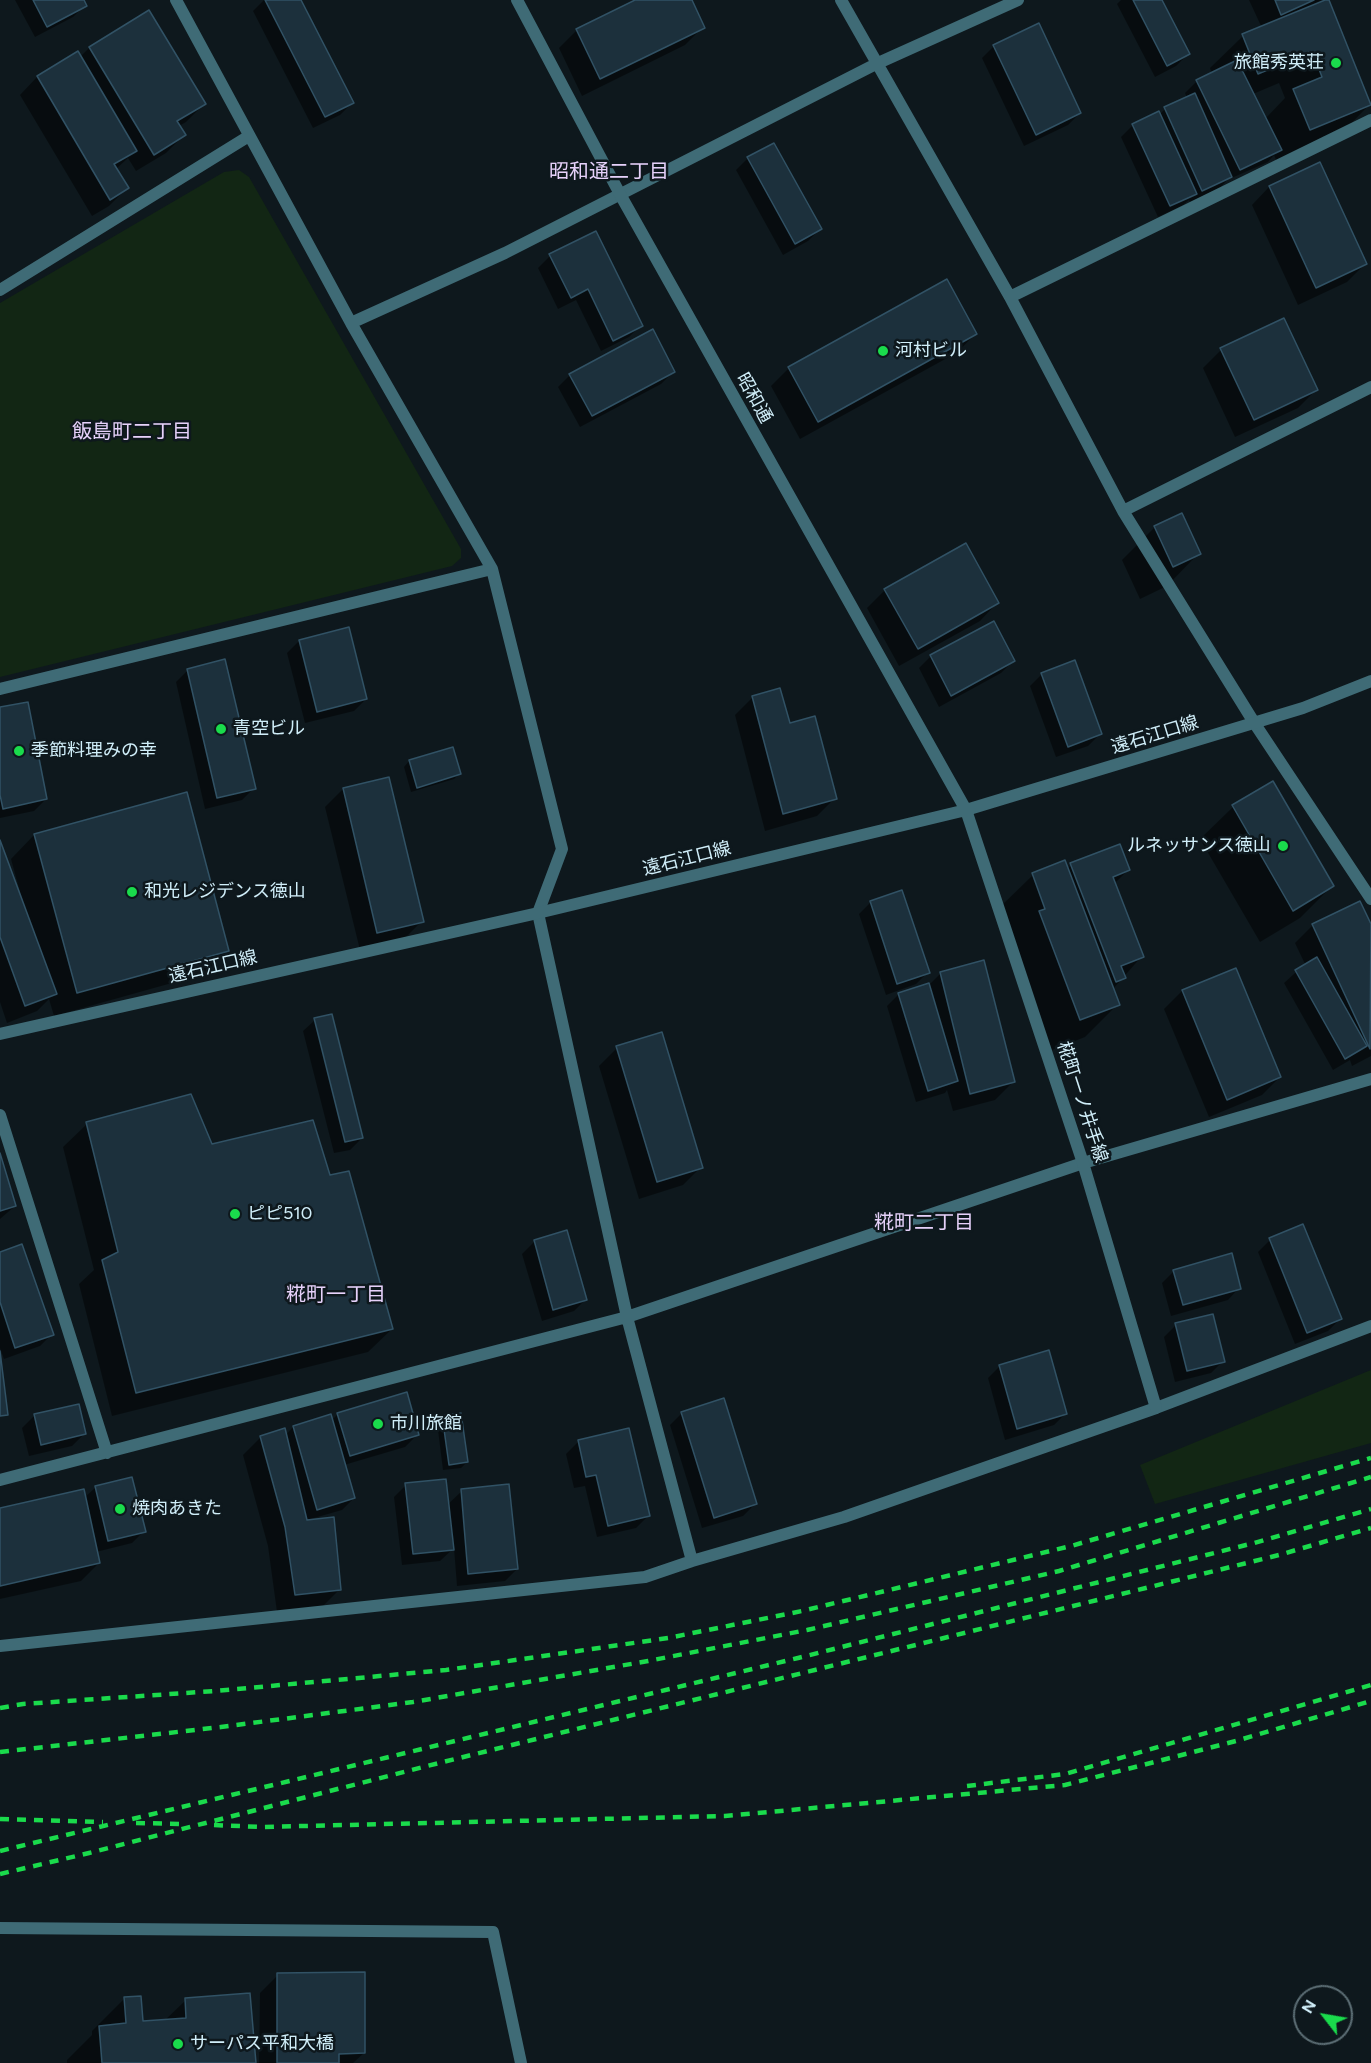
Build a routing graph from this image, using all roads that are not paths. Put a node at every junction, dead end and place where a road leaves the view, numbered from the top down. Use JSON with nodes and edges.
{"nodes":[{"id":1,"x":176,"y":0,"type":"edge"},
{"id":2,"x":518,"y":0,"type":"edge"},
{"id":3,"x":841,"y":0,"type":"edge"},
{"id":4,"x":1018,"y":0,"type":"edge"},
{"id":5,"x":876,"y":64,"type":"junction"},
{"id":6,"x":1371,"y":120,"type":"edge"},
{"id":7,"x":249,"y":136,"type":"junction"},
{"id":8,"x":621,"y":196,"type":"junction"},
{"id":9,"x":0,"y":290,"type":"edge"},
{"id":10,"x":1010,"y":297,"type":"junction"},
{"id":11,"x":351,"y":323,"type":"junction"},
{"id":12,"x":1371,"y":387,"type":"edge"},
{"id":13,"x":1123,"y":511,"type":"junction"},
{"id":14,"x":492,"y":569,"type":"junction"},
{"id":15,"x":1371,"y":681,"type":"edge"},
{"id":16,"x":0,"y":689,"type":"edge"},
{"id":17,"x":1255,"y":724,"type":"junction"},
{"id":18,"x":966,"y":810,"type":"junction"},
{"id":19,"x":1371,"y":899,"type":"edge"},
{"id":20,"x":538,"y":913,"type":"junction"},
{"id":21,"x":0,"y":1034,"type":"edge"},
{"id":22,"x":1371,"y":1079,"type":"edge"},
{"id":23,"x":0,"y":1114,"type":"edge"},
{"id":24,"x":1083,"y":1163,"type":"junction"},
{"id":25,"x":627,"y":1317,"type":"junction"},
{"id":26,"x":1371,"y":1326,"type":"edge"},
{"id":27,"x":1155,"y":1408,"type":"junction"},
{"id":28,"x":107,"y":1453,"type":"junction"},
{"id":29,"x":0,"y":1479,"type":"edge"},
{"id":30,"x":692,"y":1561,"type":"junction"},
{"id":31,"x":0,"y":1647,"type":"edge"},
{"id":32,"x":0,"y":1928,"type":"edge"},
{"id":33,"x":521,"y":2063,"type":"edge"}],
"edges":[{"from":1,"to":7,"type":"street"},
{"from":2,"to":8,"type":"street","name":"昭和通"},
{"from":3,"to":5,"type":"street"},
{"from":4,"to":5,"type":"street"},
{"from":5,"to":8,"type":"street"},
{"from":5,"to":10,"type":"street"},
{"from":6,"to":10,"type":"street"},
{"from":7,"to":9,"type":"street"},
{"from":7,"to":11,"type":"street"},
{"from":8,"to":11,"type":"street"},
{"from":8,"to":18,"type":"street","name":"昭和通"},
{"from":10,"to":13,"type":"street"},
{"from":11,"to":14,"type":"street"},
{"from":12,"to":13,"type":"street"},
{"from":13,"to":17,"type":"street"},
{"from":14,"to":16,"type":"street"},
{"from":14,"to":20,"type":"street"},
{"from":15,"to":17,"type":"street","name":"遠石江口線"},
{"from":17,"to":18,"type":"street","name":"遠石江口線"},
{"from":17,"to":19,"type":"street"},
{"from":18,"to":20,"type":"street","name":"遠石江口線"},
{"from":18,"to":24,"type":"street","name":"椛町一ノ井手線"},
{"from":20,"to":21,"type":"street","name":"遠石江口線"},
{"from":20,"to":25,"type":"street"},
{"from":22,"to":24,"type":"street"},
{"from":23,"to":28,"type":"street"},
{"from":24,"to":25,"type":"street"},
{"from":24,"to":27,"type":"street","name":"椛町一ノ井手線"},
{"from":25,"to":28,"type":"street"},
{"from":25,"to":30,"type":"street"},
{"from":26,"to":27,"type":"street"},
{"from":27,"to":30,"type":"street"},
{"from":28,"to":29,"type":"street"},
{"from":30,"to":31,"type":"street"},
{"from":32,"to":33,"type":"street"}]}
